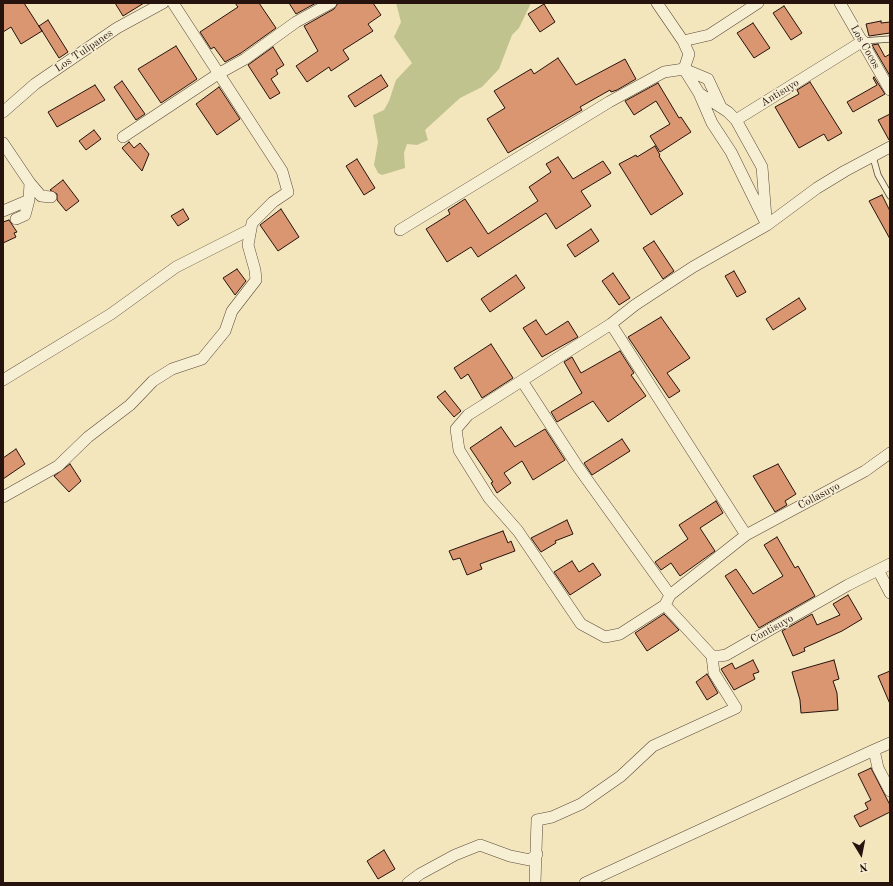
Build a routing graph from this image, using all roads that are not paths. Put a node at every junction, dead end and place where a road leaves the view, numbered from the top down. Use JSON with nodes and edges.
{"nodes":[{"id":1,"x":163,"y":3,"type":"edge"},
{"id":2,"x":173,"y":3,"type":"edge"},
{"id":3,"x":331,"y":3,"type":"edge"},
{"id":4,"x":657,"y":3,"type":"edge"},
{"id":5,"x":758,"y":3,"type":"edge"},
{"id":6,"x":840,"y":3,"type":"edge"},
{"id":7,"x":890,"y":39,"type":"edge"},
{"id":8,"x":683,"y":41,"type":"junction"},
{"id":9,"x":863,"y":41,"type":"junction"},
{"id":10,"x":684,"y":69,"type":"junction"},
{"id":11,"x":218,"y":74,"type":"junction"},
{"id":12,"x":890,"y":90,"type":"edge"},
{"id":13,"x":699,"y":93,"type":"junction"},
{"id":14,"x":721,"y":108,"type":"junction"},
{"id":15,"x":6,"y":109,"type":"edge"},
{"id":16,"x":736,"y":120,"type":"junction"},
{"id":17,"x":123,"y":137,"type":"dead end"},
{"id":18,"x":3,"y":142,"type":"edge"},
{"id":19,"x":890,"y":147,"type":"edge"},
{"id":20,"x":873,"y":157,"type":"junction"},
{"id":21,"x":30,"y":183,"type":"junction"},
{"id":22,"x":890,"y":196,"type":"edge"},
{"id":23,"x":51,"y":197,"type":"dead end"},
{"id":24,"x":29,"y":200,"type":"junction"},
{"id":25,"x":3,"y":211,"type":"edge"},
{"id":26,"x":16,"y":220,"type":"dead end"},
{"id":27,"x":767,"y":225,"type":"junction"},
{"id":28,"x":251,"y":229,"type":"junction"},
{"id":29,"x":400,"y":230,"type":"dead end"},
{"id":30,"x":611,"y":324,"type":"junction"},
{"id":31,"x":3,"y":380,"type":"edge"},
{"id":32,"x":522,"y":381,"type":"junction"},
{"id":33,"x":890,"y":453,"type":"edge"},
{"id":34,"x":3,"y":498,"type":"edge"},
{"id":35,"x":746,"y":535,"type":"junction"},
{"id":36,"x":890,"y":564,"type":"edge"},
{"id":37,"x":878,"y":570,"type":"junction"},
{"id":38,"x":890,"y":593,"type":"edge"},
{"id":39,"x":670,"y":595,"type":"junction"},
{"id":40,"x":665,"y":605,"type":"junction"},
{"id":41,"x":712,"y":656,"type":"junction"},
{"id":42,"x":890,"y":743,"type":"edge"},
{"id":43,"x":874,"y":750,"type":"junction"},
{"id":44,"x":890,"y":791,"type":"edge"},
{"id":45,"x":536,"y":854,"type":"junction"},
{"id":46,"x":408,"y":883,"type":"edge"},
{"id":47,"x":535,"y":883,"type":"edge"},
{"id":48,"x":585,"y":883,"type":"edge"}],
"edges":[{"from":1,"to":15,"type":"street","name":"Los Tulipanes"},
{"from":2,"to":11,"type":"street"},
{"from":3,"to":11,"type":"street"},
{"from":4,"to":8,"type":"street"},
{"from":5,"to":8,"type":"street"},
{"from":6,"to":9,"type":"street","name":"Los Cocos"},
{"from":7,"to":9,"type":"lane"},
{"from":8,"to":10,"type":"street"},
{"from":9,"to":12,"type":"street","name":"Los Cocos"},
{"from":9,"to":16,"type":"street","name":"Antisuyo"},
{"from":10,"to":13,"type":"street"},
{"from":10,"to":14,"type":"street"},
{"from":10,"to":29,"type":"street"},
{"from":11,"to":17,"type":"street"},
{"from":11,"to":28,"type":"street"},
{"from":13,"to":14,"type":"street"},
{"from":13,"to":27,"type":"street"},
{"from":14,"to":16,"type":"street"},
{"from":16,"to":27,"type":"street"},
{"from":18,"to":21,"type":"street"},
{"from":19,"to":20,"type":"street"},
{"from":20,"to":22,"type":"lane"},
{"from":20,"to":27,"type":"street"},
{"from":21,"to":23,"type":"street"},
{"from":21,"to":24,"type":"street"},
{"from":24,"to":25,"type":"street"},
{"from":24,"to":26,"type":"street"},
{"from":27,"to":30,"type":"street"},
{"from":28,"to":31,"type":"street"},
{"from":28,"to":34,"type":"street"},
{"from":30,"to":32,"type":"street"},
{"from":30,"to":35,"type":"street"},
{"from":32,"to":39,"type":"street"},
{"from":32,"to":40,"type":"street"},
{"from":33,"to":35,"type":"street","name":"Collasuyo"},
{"from":35,"to":39,"type":"street","name":"Collasuyo"},
{"from":36,"to":37,"type":"street","name":"Contisuyo"},
{"from":37,"to":38,"type":"street"},
{"from":37,"to":41,"type":"street","name":"Contisuyo"},
{"from":39,"to":40,"type":"street"},
{"from":40,"to":41,"type":"street"},
{"from":41,"to":45,"type":"street"},
{"from":42,"to":43,"type":"street"},
{"from":43,"to":44,"type":"street"},
{"from":43,"to":48,"type":"street"},
{"from":45,"to":46,"type":"street"},
{"from":45,"to":47,"type":"street"}]}
